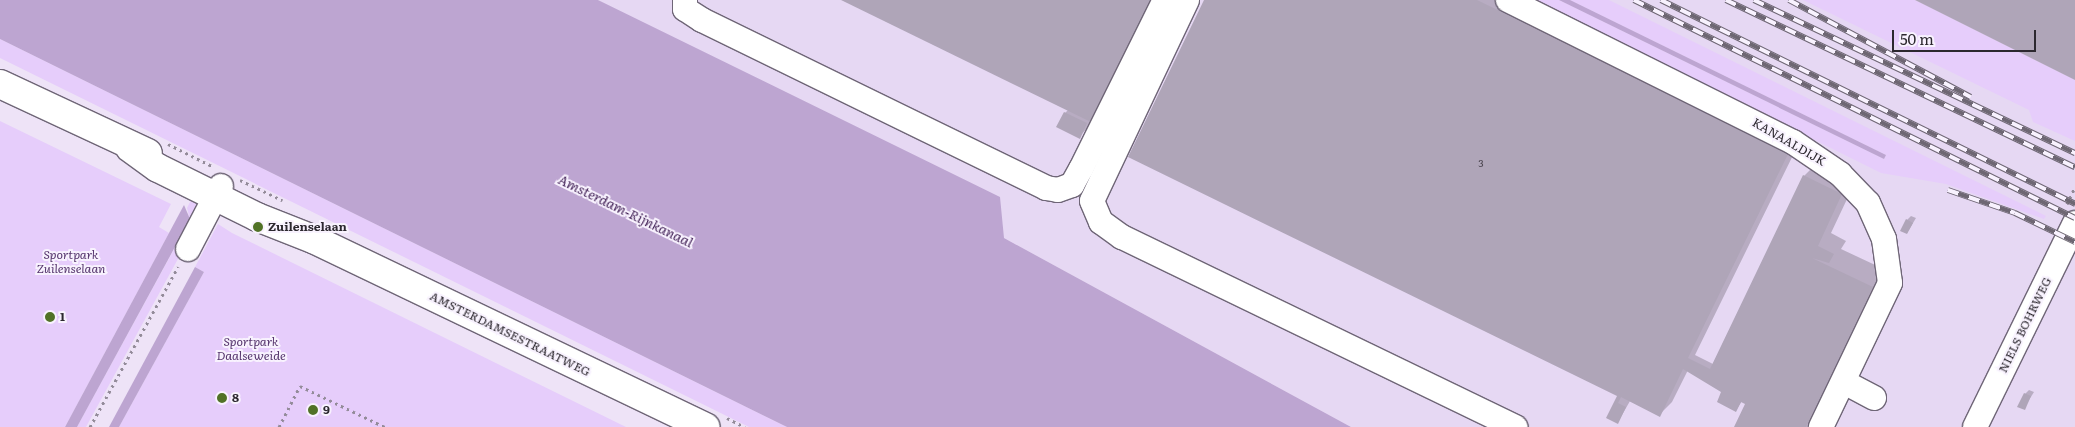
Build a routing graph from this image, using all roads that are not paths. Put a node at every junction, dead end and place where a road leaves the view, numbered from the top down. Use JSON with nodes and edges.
{"nodes":[{"id":1,"x":685,"y":0,"type":"edge"},
{"id":2,"x":1164,"y":0,"type":"edge"},
{"id":3,"x":1187,"y":0,"type":"edge"},
{"id":4,"x":1508,"y":0,"type":"edge"},
{"id":5,"x":0,"y":84,"type":"edge"},
{"id":6,"x":218,"y":191,"type":"junction"},
{"id":7,"x":2075,"y":223,"type":"edge"},
{"id":8,"x":188,"y":249,"type":"road end"},
{"id":9,"x":1844,"y":382,"type":"junction"},
{"id":10,"x":1874,"y":398,"type":"dead end"},
{"id":11,"x":706,"y":427,"type":"edge"},
{"id":12,"x":1516,"y":427,"type":"edge"},
{"id":13,"x":1821,"y":427,"type":"edge"},
{"id":14,"x":1975,"y":427,"type":"edge"}],
"edges":[{"from":1,"to":2,"type":"street"},
{"from":3,"to":12,"type":"street"},
{"from":4,"to":9,"type":"street","name":"KANAALDIJK"},
{"from":5,"to":6,"type":"main road","name":"AMSTERDAMSESTRAATWEG"},
{"from":6,"to":8,"type":"street"},
{"from":6,"to":11,"type":"main road","name":"AMSTERDAMSESTRAATWEG"},
{"from":7,"to":14,"type":"street","name":"NIELS BOHRWEG"},
{"from":9,"to":10,"type":"street"},
{"from":9,"to":13,"type":"street","name":"KANAALDIJK"}]}
